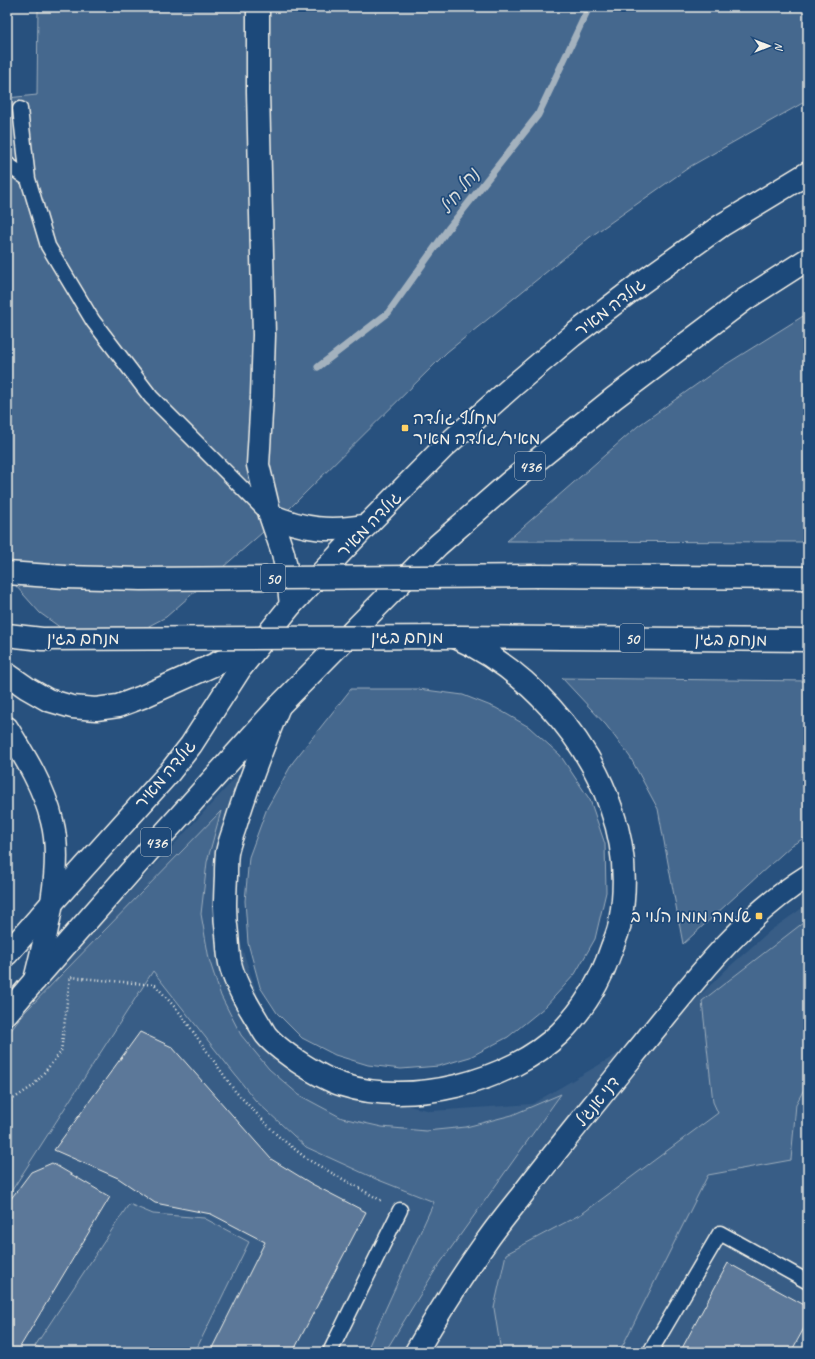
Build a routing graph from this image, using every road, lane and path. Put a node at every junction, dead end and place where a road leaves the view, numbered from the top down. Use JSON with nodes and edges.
{"nodes":[{"id":1,"x":258,"y":7,"type":"edge"},
{"id":2,"x":20,"y":109,"type":"dead end"},
{"id":3,"x":7,"y":164,"type":"edge"},
{"id":4,"x":808,"y":173,"type":"edge"},
{"id":5,"x":28,"y":179,"type":"junction"},
{"id":6,"x":808,"y":260,"type":"edge"},
{"id":7,"x":270,"y":515,"type":"junction"},
{"id":8,"x":367,"y":525,"type":"junction"},
{"id":9,"x":7,"y":573,"type":"edge"},
{"id":10,"x":808,"y":578,"type":"edge"},
{"id":11,"x":291,"y":605,"type":"junction"},
{"id":12,"x":7,"y":635,"type":"edge"},
{"id":13,"x":455,"y":636,"type":"junction"},
{"id":14,"x":808,"y":640,"type":"edge"},
{"id":15,"x":258,"y":645,"type":"junction"},
{"id":16,"x":7,"y":674,"type":"edge"},
{"id":17,"x":279,"y":706,"type":"junction"},
{"id":18,"x":7,"y":728,"type":"edge"},
{"id":19,"x":808,"y":876,"type":"edge"},
{"id":20,"x":51,"y":904,"type":"junction"},
{"id":21,"x":7,"y":954,"type":"edge"},
{"id":22,"x":35,"y":980,"type":"junction"},
{"id":23,"x":7,"y":1013,"type":"edge"},
{"id":24,"x":7,"y":1103,"type":"edge"},
{"id":25,"x":400,"y":1210,"type":"joint"},
{"id":26,"x":808,"y":1282,"type":"edge"},
{"id":27,"x":330,"y":1352,"type":"edge"},
{"id":28,"x":416,"y":1352,"type":"edge"},
{"id":29,"x":650,"y":1352,"type":"edge"}],
"edges":[{"from":1,"to":7,"type":"main road"},
{"from":2,"to":5,"type":"lane"},
{"from":3,"to":5,"type":"lane"},
{"from":4,"to":8,"type":"main road","name":"גולדה מאיר","number":"436"},
{"from":5,"to":7,"type":"lane"},
{"from":6,"to":17,"type":"main road","number":"436"},
{"from":7,"to":8,"type":"main road"},
{"from":7,"to":11,"type":"main road"},
{"from":8,"to":11,"type":"main road","name":"גולדה מאיר","number":"436"},
{"from":9,"to":10,"type":"main road","number":"50","bridge":true},
{"from":11,"to":15,"type":"main road","name":"גולדה מאיר","number":"436"},
{"from":12,"to":13,"type":"main road","name":"מנחם בגין","number":"50","bridge":true},
{"from":13,"to":14,"type":"main road","name":"מנחם בגין","number":"50"},
{"from":13,"to":17,"type":"main road"},
{"from":15,"to":16,"type":"main road"},
{"from":15,"to":20,"type":"main road","name":"גולדה מאיר","number":"436"},
{"from":17,"to":22,"type":"main road","number":"436"},
{"from":18,"to":20,"type":"main road"},
{"from":19,"to":28,"type":"main road","name":"דני אנג'ל"},
{"from":20,"to":21,"type":"main road","name":"גולדה מאיר"},
{"from":20,"to":22,"type":"main road"},
{"from":22,"to":23,"type":"main road"},
{"from":24,"to":25,"type":"path"},
{"from":25,"to":27,"type":"lane"},
{"from":26,"to":29,"type":"lane"}]}
